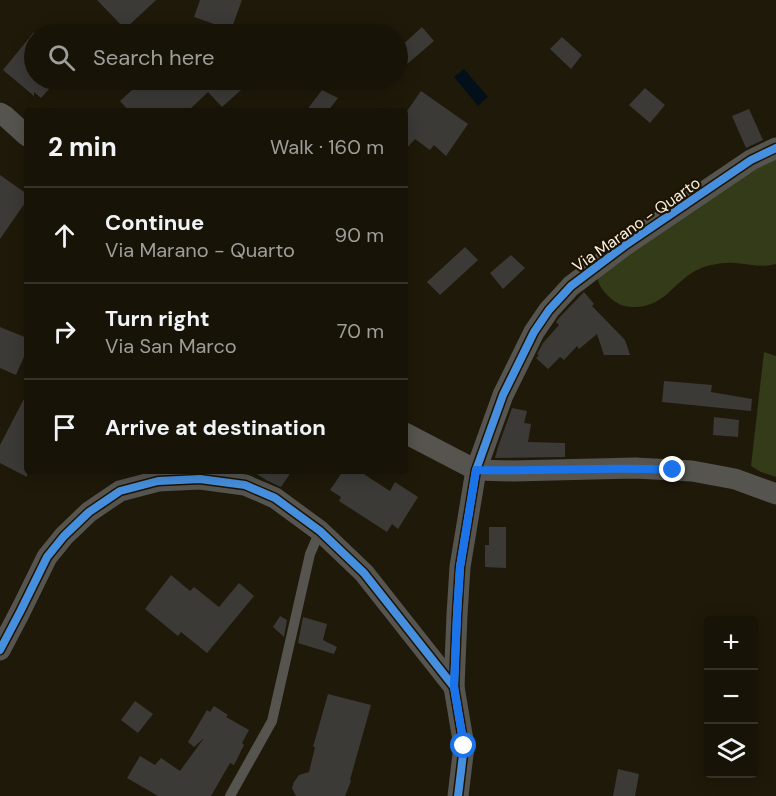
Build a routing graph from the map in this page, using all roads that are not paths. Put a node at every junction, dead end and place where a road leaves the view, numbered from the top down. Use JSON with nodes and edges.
{"nodes":[{"id":1,"x":0,"y":113,"type":"edge"},
{"id":2,"x":24,"y":133,"type":"edge"},
{"id":3,"x":776,"y":148,"type":"edge"},
{"id":4,"x":408,"y":435,"type":"edge"},
{"id":5,"x":476,"y":470,"type":"junction"},
{"id":6,"x":776,"y":494,"type":"edge"},
{"id":7,"x":320,"y":531,"type":"junction"},
{"id":8,"x":0,"y":650,"type":"edge"},
{"id":9,"x":454,"y":687,"type":"junction"},
{"id":10,"x":230,"y":796,"type":"edge"},
{"id":11,"x":458,"y":796,"type":"edge"}],
"edges":[{"from":1,"to":2,"type":"street"},
{"from":3,"to":5,"type":"street","name":"Via Marano - Quarto"},
{"from":4,"to":5,"type":"street"},
{"from":5,"to":6,"type":"street"},
{"from":5,"to":9,"type":"street","name":"Via Marano - Quarto"},
{"from":7,"to":8,"type":"street"},
{"from":7,"to":9,"type":"street"},
{"from":7,"to":10,"type":"lane"},
{"from":9,"to":11,"type":"street","name":"Via Marano - Quarto"}]}
